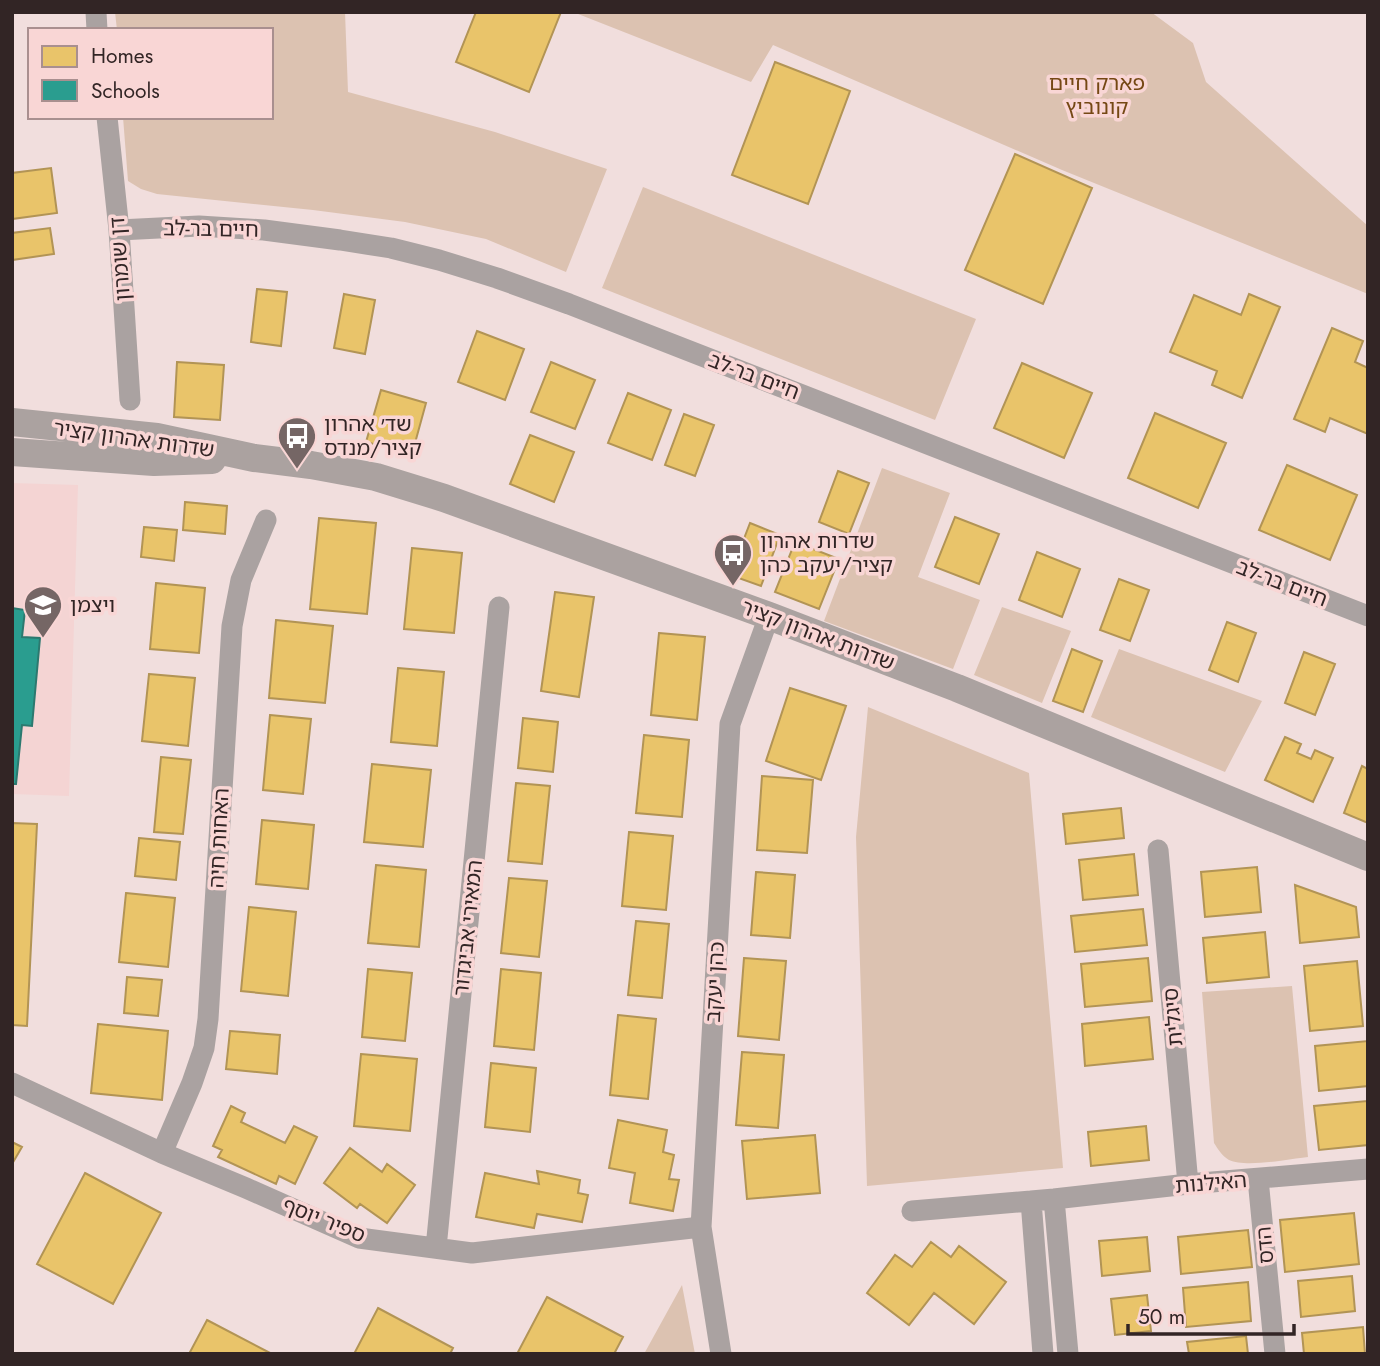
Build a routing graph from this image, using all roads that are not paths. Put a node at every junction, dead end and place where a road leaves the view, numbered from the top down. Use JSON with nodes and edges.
{"nodes":[{"id":1,"x":107,"y":119,"type":"edge"},
{"id":2,"x":119,"y":230,"type":"junction"},
{"id":3,"x":130,"y":400,"type":"dead end"},
{"id":4,"x":12,"y":422,"type":"edge"},
{"id":5,"x":12,"y":452,"type":"edge"},
{"id":6,"x":254,"y":458,"type":"junction"},
{"id":7,"x":266,"y":520,"type":"dead end"},
{"id":8,"x":499,"y":607,"type":"dead end"},
{"id":9,"x":769,"y":616,"type":"junction"},
{"id":10,"x":1368,"y":616,"type":"edge"},
{"id":11,"x":1158,"y":850,"type":"dead end"},
{"id":12,"x":1368,"y":857,"type":"edge"},
{"id":13,"x":12,"y":1083,"type":"edge"},
{"id":14,"x":162,"y":1153,"type":"junction"},
{"id":15,"x":1368,"y":1169,"type":"edge"},
{"id":16,"x":1258,"y":1179,"type":"junction"},
{"id":17,"x":1188,"y":1184,"type":"junction"},
{"id":18,"x":1054,"y":1199,"type":"junction"},
{"id":19,"x":1031,"y":1201,"type":"junction"},
{"id":20,"x":912,"y":1211,"type":"dead end"},
{"id":21,"x":701,"y":1227,"type":"junction"},
{"id":22,"x":436,"y":1248,"type":"junction"},
{"id":23,"x":720,"y":1354,"type":"edge"},
{"id":24,"x":1043,"y":1354,"type":"edge"},
{"id":25,"x":1068,"y":1354,"type":"edge"},
{"id":26,"x":1275,"y":1354,"type":"edge"}],
"edges":[{"from":1,"to":2,"type":"street","name":"דן שומרון"},
{"from":2,"to":3,"type":"street","name":"דן שומרון"},
{"from":2,"to":10,"type":"street","name":"חיים בר-לב"},
{"from":4,"to":6,"type":"street","name":"שדרות אהרון קציר"},
{"from":5,"to":6,"type":"street","name":"שדרות אהרון קציר"},
{"from":6,"to":9,"type":"street","name":"שדרות אהרון קציר"},
{"from":7,"to":14,"type":"street","name":"האחות חיה"},
{"from":8,"to":22,"type":"street","name":"המאירי אביגדור"},
{"from":9,"to":12,"type":"street","name":"שדרות אהרון קציר"},
{"from":9,"to":21,"type":"street","name":"כהן יעקב"},
{"from":11,"to":17,"type":"street","name":"סיגלית"},
{"from":13,"to":14,"type":"street","name":"ספיר יוסף"},
{"from":14,"to":22,"type":"street","name":"ספיר יוסף"},
{"from":15,"to":16,"type":"street","name":"האילנות"},
{"from":16,"to":17,"type":"street","name":"האילנות"},
{"from":16,"to":26,"type":"street","name":"הדס"},
{"from":17,"to":18,"type":"street","name":"האילנות"},
{"from":18,"to":19,"type":"street","name":"האילנות"},
{"from":18,"to":25,"type":"street"},
{"from":19,"to":20,"type":"street","name":"האילנות"},
{"from":19,"to":24,"type":"street"},
{"from":21,"to":22,"type":"street","name":"ספיר יוסף"},
{"from":21,"to":23,"type":"street","name":"כהן יעקב"}]}
